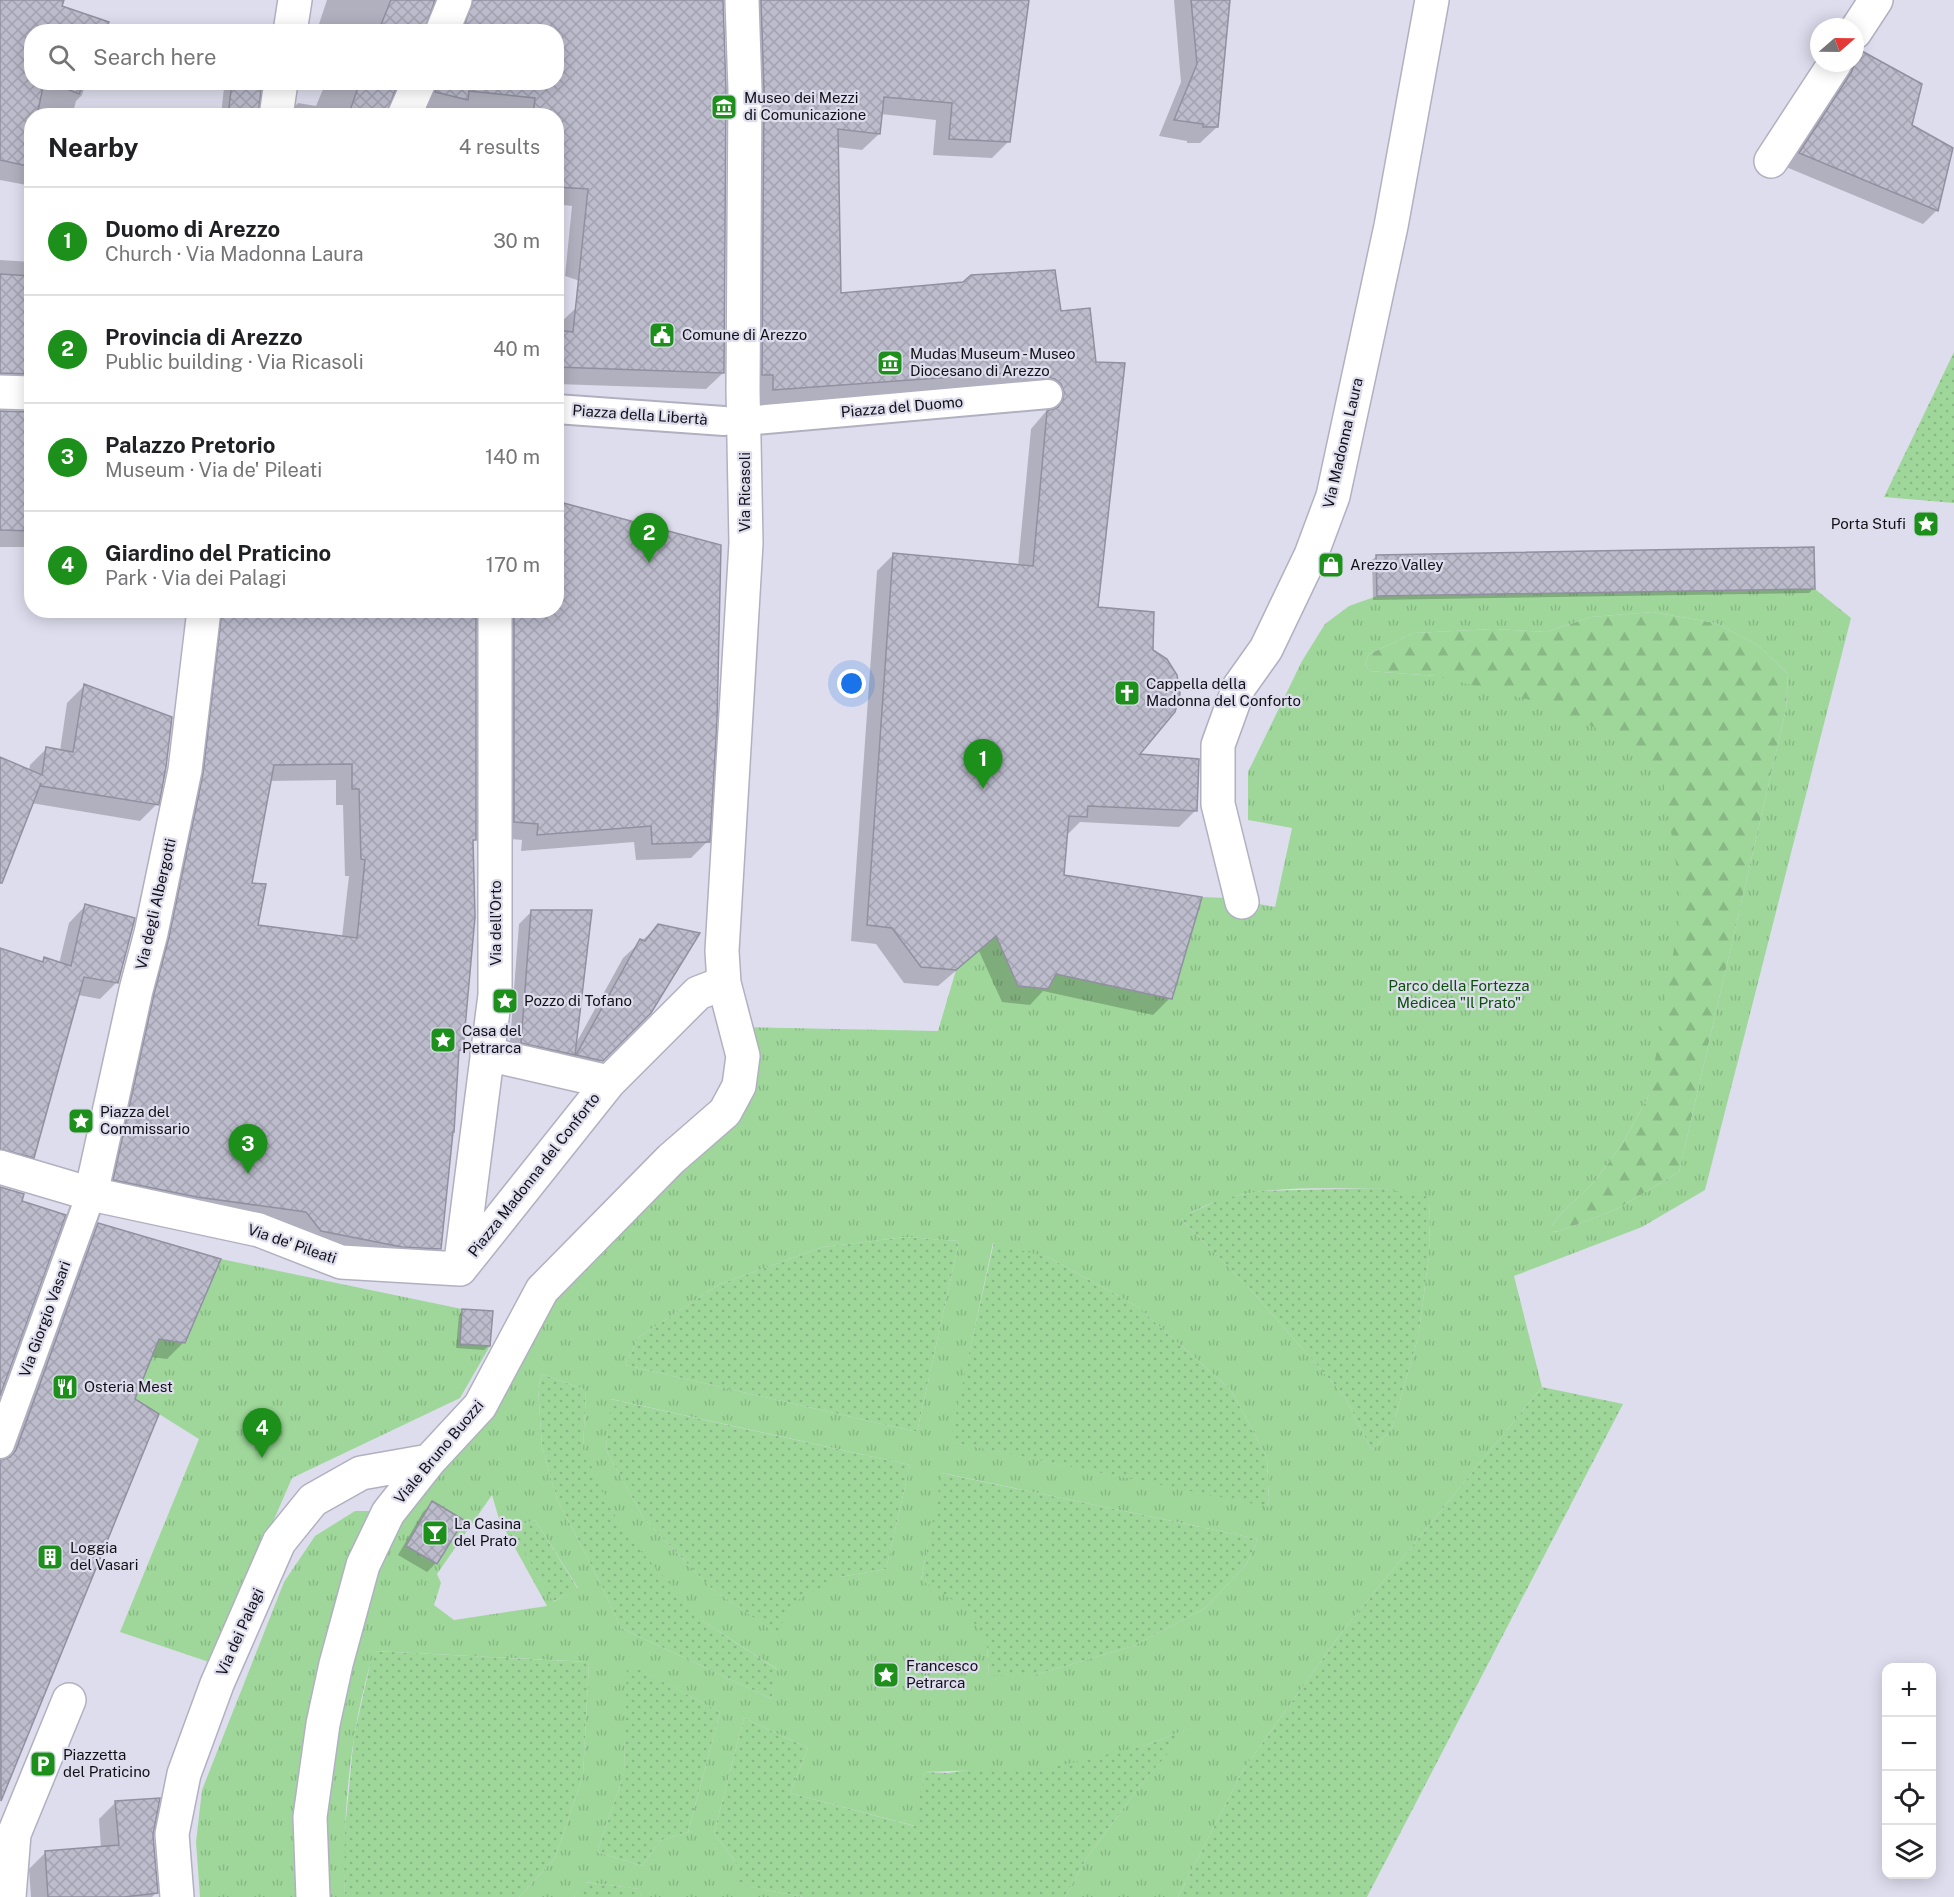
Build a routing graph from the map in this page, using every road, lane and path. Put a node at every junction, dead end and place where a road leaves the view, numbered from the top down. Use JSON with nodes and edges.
{"nodes":[{"id":1,"x":295,"y":0,"type":"edge"},
{"id":2,"x":455,"y":0,"type":"edge"},
{"id":3,"x":742,"y":0,"type":"edge"},
{"id":4,"x":1432,"y":0,"type":"edge"},
{"id":5,"x":1876,"y":0,"type":"edge"},
{"id":6,"x":1864,"y":18,"type":"edge"},
{"id":7,"x":291,"y":24,"type":"edge"},
{"id":8,"x":445,"y":24,"type":"edge"},
{"id":9,"x":1829,"y":72,"type":"edge"},
{"id":10,"x":280,"y":90,"type":"edge"},
{"id":11,"x":415,"y":90,"type":"edge"},
{"id":12,"x":277,"y":108,"type":"edge"},
{"id":13,"x":408,"y":108,"type":"edge"},
{"id":14,"x":1771,"y":161,"type":"dead end"},
{"id":15,"x":0,"y":392,"type":"edge"},
{"id":16,"x":24,"y":393,"type":"edge"},
{"id":17,"x":1048,"y":394,"type":"dead end"},
{"id":18,"x":564,"y":410,"type":"edge"},
{"id":19,"x":756,"y":420,"type":"dead end"},
{"id":20,"x":724,"y":421,"type":"dead end"},
{"id":21,"x":203,"y":618,"type":"edge"},
{"id":22,"x":495,"y":618,"type":"edge"},
{"id":23,"x":1242,"y":902,"type":"dead end"},
{"id":24,"x":724,"y":983,"type":"junction"},
{"id":25,"x":487,"y":1054,"type":"junction"},
{"id":26,"x":609,"y":1082,"type":"junction"},
{"id":27,"x":0,"y":1167,"type":"edge"},
{"id":28,"x":91,"y":1194,"type":"junction"},
{"id":29,"x":460,"y":1269,"type":"junction"},
{"id":30,"x":0,"y":1444,"type":"edge"},
{"id":31,"x":429,"y":1461,"type":"junction"},
{"id":32,"x":69,"y":1700,"type":"dead end"},
{"id":33,"x":9,"y":1897,"type":"edge"},
{"id":34,"x":177,"y":1897,"type":"edge"},
{"id":35,"x":313,"y":1897,"type":"edge"}],
"edges":[{"from":1,"to":7,"type":"street"},
{"from":2,"to":8,"type":"street"},
{"from":3,"to":24,"type":"street","name":"Via Ricasoli"},
{"from":4,"to":23,"type":"street","name":"Via Madonna Laura"},
{"from":5,"to":6,"type":"street"},
{"from":9,"to":14,"type":"street"},
{"from":10,"to":12,"type":"street"},
{"from":11,"to":13,"type":"street"},
{"from":15,"to":16,"type":"street"},
{"from":17,"to":19,"type":"street","name":"Piazza del Duomo"},
{"from":18,"to":20,"type":"street","name":"Piazza della Libertà"},
{"from":21,"to":28,"type":"street","name":"Via degli Albergotti"},
{"from":22,"to":25,"type":"street","name":"Via dell'Orto"},
{"from":24,"to":26,"type":"street","name":"Piazza Madonna del Conforto"},
{"from":24,"to":31,"type":"street","name":"Viale Bruno Buozzi"},
{"from":25,"to":26,"type":"street","name":"Piazza Madonna del Conforto"},
{"from":25,"to":29,"type":"street","name":"Via dell'Orto"},
{"from":26,"to":29,"type":"street","name":"Piazza Madonna del Conforto"},
{"from":27,"to":28,"type":"street","name":"Via de' Pileati"},
{"from":28,"to":29,"type":"street","name":"Via de' Pileati"},
{"from":28,"to":30,"type":"street","name":"Via Giorgio Vasari"},
{"from":31,"to":34,"type":"street","name":"Via dei Palagi"},
{"from":31,"to":35,"type":"street","name":"Viale Bruno Buozzi"},
{"from":32,"to":33,"type":"street"}]}
